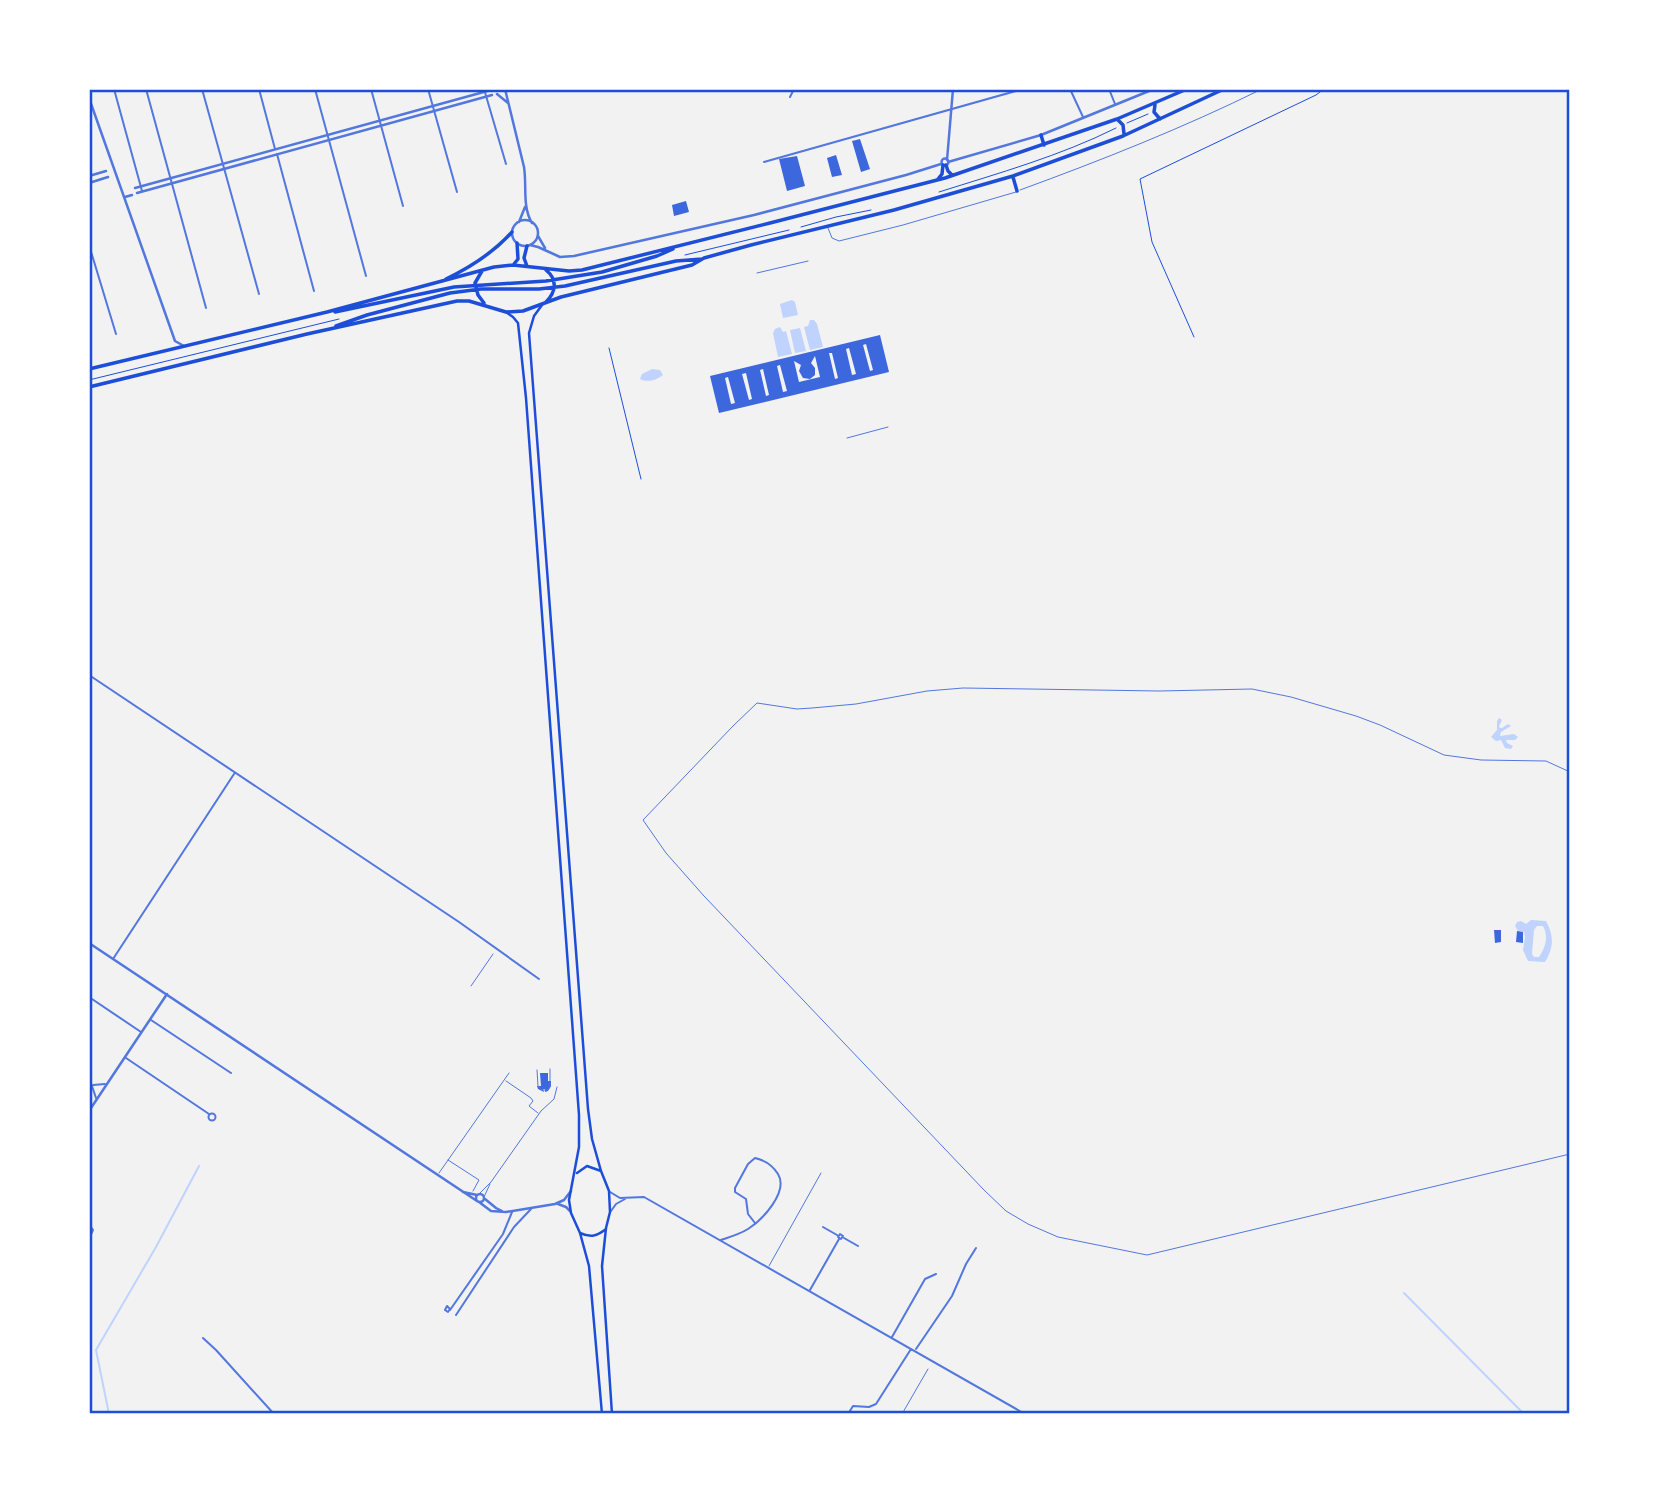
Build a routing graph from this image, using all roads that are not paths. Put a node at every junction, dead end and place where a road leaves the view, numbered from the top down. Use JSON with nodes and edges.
{"nodes":[{"id":1,"x":114,"y":89,"type":"edge"},
{"id":2,"x":146,"y":89,"type":"edge"},
{"id":3,"x":202,"y":89,"type":"edge"},
{"id":4,"x":259,"y":89,"type":"edge"},
{"id":5,"x":315,"y":89,"type":"edge"},
{"id":6,"x":371,"y":89,"type":"edge"},
{"id":7,"x":428,"y":89,"type":"edge"},
{"id":8,"x":505,"y":89,"type":"edge"},
{"id":9,"x":794,"y":89,"type":"edge"},
{"id":10,"x":953,"y":89,"type":"edge"},
{"id":11,"x":1023,"y":89,"type":"edge"},
{"id":12,"x":1070,"y":89,"type":"edge"},
{"id":13,"x":1109,"y":89,"type":"edge"},
{"id":14,"x":1154,"y":89,"type":"edge"},
{"id":15,"x":1187,"y":89,"type":"edge"},
{"id":16,"x":1224,"y":89,"type":"edge"},
{"id":17,"x":1262,"y":89,"type":"edge"},
{"id":18,"x":485,"y":90,"type":"edge"},
{"id":19,"x":491,"y":90,"type":"edge"},
{"id":20,"x":496,"y":93,"type":"edge"},
{"id":21,"x":487,"y":97,"type":"junction"},
{"id":22,"x":790,"y":97,"type":"dead end"},
{"id":23,"x":89,"y":99,"type":"edge"},
{"id":24,"x":508,"y":103,"type":"junction"},
{"id":25,"x":1156,"y":103,"type":"junction"},
{"id":26,"x":433,"y":106,"type":"junction"},
{"id":27,"x":1116,"y":106,"type":"junction"},
{"id":28,"x":950,"y":110,"type":"junction"},
{"id":29,"x":434,"y":111,"type":"junction"},
{"id":30,"x":1084,"y":118,"type":"junction"},
{"id":31,"x":1117,"y":119,"type":"junction"},
{"id":32,"x":1161,"y":119,"type":"junction"},
{"id":33,"x":380,"y":121,"type":"junction"},
{"id":34,"x":381,"y":126,"type":"junction"},
{"id":35,"x":328,"y":135,"type":"junction"},
{"id":36,"x":1041,"y":135,"type":"junction"},
{"id":37,"x":1123,"y":136,"type":"junction"},
{"id":38,"x":329,"y":140,"type":"junction"},
{"id":39,"x":1044,"y":145,"type":"junction"},
{"id":40,"x":275,"y":149,"type":"junction"},
{"id":41,"x":277,"y":155,"type":"junction"},
{"id":42,"x":764,"y":162,"type":"dead end"},
{"id":43,"x":945,"y":162,"type":"junction"},
{"id":44,"x":223,"y":164,"type":"junction"},
{"id":45,"x":506,"y":164,"type":"dead end"},
{"id":46,"x":224,"y":169,"type":"junction"},
{"id":47,"x":109,"y":171,"type":"junction"},
{"id":48,"x":952,"y":175,"type":"junction"},
{"id":49,"x":89,"y":176,"type":"edge"},
{"id":50,"x":111,"y":176,"type":"junction"},
{"id":51,"x":1013,"y":176,"type":"junction"},
{"id":52,"x":170,"y":178,"type":"junction"},
{"id":53,"x":938,"y":180,"type":"junction"},
{"id":54,"x":89,"y":183,"type":"edge"},
{"id":55,"x":172,"y":184,"type":"junction"},
{"id":56,"x":141,"y":186,"type":"junction"},
{"id":57,"x":132,"y":189,"type":"junction"},
{"id":58,"x":123,"y":191,"type":"junction"},
{"id":59,"x":1017,"y":191,"type":"junction"},
{"id":60,"x":142,"y":192,"type":"junction"},
{"id":61,"x":457,"y":192,"type":"dead end"},
{"id":62,"x":134,"y":194,"type":"junction"},
{"id":63,"x":125,"y":197,"type":"junction"},
{"id":64,"x":526,"y":203,"type":"junction"},
{"id":65,"x":404,"y":206,"type":"dead end"},
{"id":66,"x":519,"y":222,"type":"junction"},
{"id":67,"x":532,"y":223,"type":"junction"},
{"id":68,"x":828,"y":226,"type":"junction"},
{"id":69,"x":512,"y":232,"type":"junction"},
{"id":70,"x":537,"y":236,"type":"junction"},
{"id":71,"x":517,"y":243,"type":"junction"},
{"id":72,"x":685,"y":244,"type":"junction"},
{"id":73,"x":89,"y":245,"type":"edge"},
{"id":74,"x":528,"y":245,"type":"junction"},
{"id":75,"x":547,"y":251,"type":"junction"},
{"id":76,"x":704,"y":258,"type":"junction"},
{"id":77,"x":808,"y":261,"type":"dead end"},
{"id":78,"x":513,"y":265,"type":"junction"},
{"id":79,"x":527,"y":266,"type":"junction"},
{"id":80,"x":541,"y":267,"type":"junction"},
{"id":81,"x":482,"y":271,"type":"junction"},
{"id":82,"x":757,"y":273,"type":"dead end"},
{"id":83,"x":366,"y":276,"type":"dead end"},
{"id":84,"x":439,"y":283,"type":"junction"},
{"id":85,"x":314,"y":291,"type":"dead end"},
{"id":86,"x":259,"y":294,"type":"dead end"},
{"id":87,"x":544,"y":303,"type":"junction"},
{"id":88,"x":485,"y":305,"type":"junction"},
{"id":89,"x":206,"y":308,"type":"dead end"},
{"id":90,"x":506,"y":312,"type":"junction"},
{"id":91,"x":313,"y":315,"type":"junction"},
{"id":92,"x":324,"y":331,"type":"junction"},
{"id":93,"x":116,"y":334,"type":"dead end"},
{"id":94,"x":175,"y":341,"type":"junction"},
{"id":95,"x":184,"y":346,"type":"junction"},
{"id":96,"x":173,"y":349,"type":"junction"},
{"id":97,"x":89,"y":369,"type":"edge"},
{"id":98,"x":89,"y":387,"type":"edge"},
{"id":99,"x":888,"y":427,"type":"dead end"},
{"id":100,"x":846,"y":438,"type":"dead end"},
{"id":101,"x":545,"y":534,"type":"junction"},
{"id":102,"x":536,"y":535,"type":"junction"},
{"id":103,"x":546,"y":543,"type":"junction"},
{"id":104,"x":537,"y":544,"type":"junction"},
{"id":105,"x":89,"y":675,"type":"edge"},
{"id":106,"x":1570,"y":772,"type":"edge"},
{"id":107,"x":234,"y":773,"type":"junction"},
{"id":108,"x":89,"y":943,"type":"edge"},
{"id":109,"x":493,"y":954,"type":"dead end"},
{"id":110,"x":113,"y":959,"type":"junction"},
{"id":111,"x":539,"y":979,"type":"dead end"},
{"id":112,"x":471,"y":986,"type":"dead end"},
{"id":113,"x":167,"y":994,"type":"junction"},
{"id":114,"x":89,"y":997,"type":"edge"},
{"id":115,"x":151,"y":1020,"type":"junction"},
{"id":116,"x":142,"y":1033,"type":"junction"},
{"id":117,"x":125,"y":1058,"type":"junction"},
{"id":118,"x":550,"y":1069,"type":"dead end"},
{"id":119,"x":537,"y":1070,"type":"dead end"},
{"id":120,"x":231,"y":1073,"type":"dead end"},
{"id":121,"x":509,"y":1073,"type":"dead end"},
{"id":122,"x":504,"y":1080,"type":"junction"},
{"id":123,"x":107,"y":1084,"type":"junction"},
{"id":124,"x":91,"y":1085,"type":"edge"},
{"id":125,"x":557,"y":1087,"type":"dead end"},
{"id":126,"x":97,"y":1099,"type":"junction"},
{"id":127,"x":89,"y":1111,"type":"edge"},
{"id":128,"x":539,"y":1113,"type":"junction"},
{"id":129,"x":209,"y":1114,"type":"dead end"},
{"id":130,"x":1570,"y":1154,"type":"edge"},
{"id":131,"x":448,"y":1160,"type":"junction"},
{"id":132,"x":601,"y":1171,"type":"junction"},
{"id":133,"x":821,"y":1173,"type":"dead end"},
{"id":134,"x":575,"y":1174,"type":"junction"},
{"id":135,"x":438,"y":1175,"type":"junction"},
{"id":136,"x":491,"y":1182,"type":"junction"},
{"id":137,"x":461,"y":1191,"type":"junction"},
{"id":138,"x":472,"y":1191,"type":"dead end"},
{"id":139,"x":571,"y":1191,"type":"junction"},
{"id":140,"x":609,"y":1191,"type":"junction"},
{"id":141,"x":478,"y":1195,"type":"junction"},
{"id":142,"x":484,"y":1198,"type":"junction"},
{"id":143,"x":626,"y":1198,"type":"junction"},
{"id":144,"x":478,"y":1202,"type":"junction"},
{"id":145,"x":555,"y":1204,"type":"junction"},
{"id":146,"x":531,"y":1208,"type":"junction"},
{"id":147,"x":513,"y":1211,"type":"junction"},
{"id":148,"x":506,"y":1212,"type":"junction"},
{"id":149,"x":610,"y":1212,"type":"junction"},
{"id":150,"x":571,"y":1213,"type":"junction"},
{"id":151,"x":755,"y":1223,"type":"junction"},
{"id":152,"x":89,"y":1224,"type":"edge"},
{"id":153,"x":823,"y":1227,"type":"dead end"},
{"id":154,"x":606,"y":1228,"type":"junction"},
{"id":155,"x":580,"y":1233,"type":"junction"},
{"id":156,"x":840,"y":1237,"type":"junction"},
{"id":157,"x":89,"y":1239,"type":"edge"},
{"id":158,"x":721,"y":1241,"type":"junction"},
{"id":159,"x":858,"y":1247,"type":"dead end"},
{"id":160,"x":976,"y":1248,"type":"dead end"},
{"id":161,"x":768,"y":1268,"type":"junction"},
{"id":162,"x":936,"y":1274,"type":"dead end"},
{"id":163,"x":809,"y":1291,"type":"junction"},
{"id":164,"x":454,"y":1305,"type":"junction"},
{"id":165,"x":456,"y":1315,"type":"dead end"},
{"id":166,"x":203,"y":1338,"type":"dead end"},
{"id":167,"x":891,"y":1338,"type":"junction"},
{"id":168,"x":911,"y":1349,"type":"junction"},
{"id":169,"x":915,"y":1351,"type":"junction"},
{"id":170,"x":928,"y":1369,"type":"dead end"},
{"id":171,"x":274,"y":1414,"type":"edge"},
{"id":172,"x":602,"y":1414,"type":"edge"},
{"id":173,"x":612,"y":1414,"type":"edge"},
{"id":174,"x":848,"y":1414,"type":"edge"},
{"id":175,"x":902,"y":1414,"type":"edge"},
{"id":176,"x":1025,"y":1414,"type":"edge"}],
"edges":[{"from":1,"to":56,"type":"street"},
{"from":2,"to":52,"type":"street"},
{"from":3,"to":44,"type":"street"},
{"from":4,"to":40,"type":"street"},
{"from":5,"to":35,"type":"street"},
{"from":6,"to":33,"type":"street"},
{"from":7,"to":26,"type":"street"},
{"from":8,"to":24,"type":"street"},
{"from":9,"to":22,"type":"street"},
{"from":10,"to":28,"type":"street"},
{"from":11,"to":28,"type":"street"},
{"from":12,"to":30,"type":"street"},
{"from":13,"to":27,"type":"street"},
{"from":14,"to":27,"type":"street"},
{"from":15,"to":25,"type":"highway"},
{"from":16,"to":32,"type":"highway"},
{"from":17,"to":59,"type":"lane"},
{"from":18,"to":19,"type":"street"},
{"from":18,"to":21,"type":"street"},
{"from":18,"to":26,"type":"street"},
{"from":20,"to":21,"type":"street"},
{"from":20,"to":24,"type":"street"},
{"from":21,"to":29,"type":"street"},
{"from":21,"to":45,"type":"street"},
{"from":23,"to":47,"type":"street"},
{"from":24,"to":64,"type":"street"},
{"from":25,"to":31,"type":"highway"},
{"from":25,"to":32,"type":"highway"},
{"from":26,"to":29,"type":"street"},
{"from":26,"to":33,"type":"street"},
{"from":27,"to":30,"type":"street"},
{"from":28,"to":42,"type":"street"},
{"from":28,"to":43,"type":"street"},
{"from":29,"to":34,"type":"street"},
{"from":29,"to":61,"type":"street"},
{"from":30,"to":36,"type":"street"},
{"from":31,"to":37,"type":"highway"},
{"from":31,"to":39,"type":"highway"},
{"from":32,"to":37,"type":"highway"},
{"from":33,"to":34,"type":"street"},
{"from":33,"to":35,"type":"street"},
{"from":34,"to":38,"type":"street"},
{"from":34,"to":65,"type":"street"},
{"from":35,"to":38,"type":"street"},
{"from":35,"to":40,"type":"street"},
{"from":36,"to":39,"type":"highway"},
{"from":36,"to":43,"type":"street"},
{"from":37,"to":51,"type":"highway"},
{"from":38,"to":41,"type":"street"},
{"from":38,"to":83,"type":"street"},
{"from":39,"to":48,"type":"highway"},
{"from":40,"to":41,"type":"street"},
{"from":40,"to":44,"type":"street"},
{"from":41,"to":46,"type":"street"},
{"from":41,"to":85,"type":"street"},
{"from":43,"to":48,"type":"highway"},
{"from":43,"to":53,"type":"highway"},
{"from":43,"to":75,"type":"street"},
{"from":44,"to":46,"type":"street"},
{"from":44,"to":52,"type":"street"},
{"from":46,"to":55,"type":"street"},
{"from":46,"to":86,"type":"street"},
{"from":47,"to":49,"type":"street"},
{"from":47,"to":50,"type":"street"},
{"from":47,"to":50,"type":"street"},
{"from":48,"to":53,"type":"highway"},
{"from":50,"to":54,"type":"street"},
{"from":50,"to":58,"type":"street"},
{"from":51,"to":59,"type":"highway"},
{"from":51,"to":68,"type":"highway"},
{"from":52,"to":55,"type":"street"},
{"from":52,"to":56,"type":"street"},
{"from":53,"to":72,"type":"highway"},
{"from":55,"to":60,"type":"street"},
{"from":55,"to":89,"type":"street"},
{"from":56,"to":57,"type":"street"},
{"from":56,"to":60,"type":"street"},
{"from":57,"to":58,"type":"street"},
{"from":57,"to":62,"type":"street"},
{"from":58,"to":63,"type":"street"},
{"from":59,"to":68,"type":"lane"},
{"from":60,"to":62,"type":"street"},
{"from":62,"to":63,"type":"street"},
{"from":63,"to":94,"type":"street"},
{"from":64,"to":66,"type":"street"},
{"from":64,"to":67,"type":"street"},
{"from":66,"to":67,"type":"street"},
{"from":66,"to":69,"type":"street"},
{"from":67,"to":70,"type":"street"},
{"from":68,"to":76,"type":"highway"},
{"from":69,"to":71,"type":"street"},
{"from":69,"to":84,"type":"highway"},
{"from":70,"to":74,"type":"street"},
{"from":70,"to":75,"type":"street"},
{"from":71,"to":74,"type":"street"},
{"from":71,"to":78,"type":"highway"},
{"from":72,"to":80,"type":"highway"},
{"from":72,"to":91,"type":"highway"},
{"from":73,"to":93,"type":"street"},
{"from":74,"to":75,"type":"street"},
{"from":74,"to":79,"type":"highway"},
{"from":76,"to":87,"type":"highway"},
{"from":76,"to":92,"type":"highway"},
{"from":77,"to":82,"type":"lane"},
{"from":78,"to":79,"type":"highway"},
{"from":78,"to":81,"type":"highway"},
{"from":79,"to":80,"type":"highway"},
{"from":80,"to":87,"type":"highway"},
{"from":81,"to":84,"type":"highway"},
{"from":81,"to":88,"type":"highway"},
{"from":84,"to":91,"type":"highway"},
{"from":87,"to":90,"type":"highway"},
{"from":87,"to":101,"type":"main road"},
{"from":88,"to":90,"type":"highway"},
{"from":88,"to":92,"type":"highway"},
{"from":90,"to":102,"type":"main road"},
{"from":91,"to":95,"type":"highway"},
{"from":92,"to":98,"type":"highway"},
{"from":94,"to":95,"type":"street"},
{"from":94,"to":96,"type":"street"},
{"from":95,"to":96,"type":"highway"},
{"from":96,"to":97,"type":"highway"},
{"from":99,"to":100,"type":"lane"},
{"from":101,"to":102,"type":"main road"},
{"from":101,"to":103,"type":"main road"},
{"from":102,"to":104,"type":"main road"},
{"from":103,"to":104,"type":"main road"},
{"from":103,"to":132,"type":"main road"},
{"from":104,"to":134,"type":"main road"},
{"from":105,"to":107,"type":"street"},
{"from":106,"to":130,"type":"lane"},
{"from":107,"to":110,"type":"street"},
{"from":107,"to":111,"type":"street"},
{"from":108,"to":110,"type":"street"},
{"from":109,"to":112,"type":"lane"},
{"from":110,"to":113,"type":"street"},
{"from":113,"to":115,"type":"street"},
{"from":113,"to":135,"type":"street"},
{"from":114,"to":116,"type":"street"},
{"from":115,"to":116,"type":"street"},
{"from":115,"to":120,"type":"street"},
{"from":116,"to":117,"type":"street"},
{"from":117,"to":123,"type":"street"},
{"from":117,"to":129,"type":"street"},
{"from":118,"to":119,"type":"lane"},
{"from":121,"to":122,"type":"lane"},
{"from":122,"to":128,"type":"lane"},
{"from":122,"to":131,"type":"lane"},
{"from":123,"to":124,"type":"street"},
{"from":123,"to":126,"type":"street"},
{"from":124,"to":126,"type":"street"},
{"from":125,"to":128,"type":"lane"},
{"from":126,"to":127,"type":"street"},
{"from":128,"to":136,"type":"lane"},
{"from":131,"to":135,"type":"lane"},
{"from":131,"to":138,"type":"lane"},
{"from":132,"to":134,"type":"main road"},
{"from":132,"to":140,"type":"main road"},
{"from":133,"to":161,"type":"lane"},
{"from":134,"to":139,"type":"main road"},
{"from":135,"to":137,"type":"street"},
{"from":136,"to":141,"type":"lane"},
{"from":136,"to":142,"type":"lane"},
{"from":137,"to":141,"type":"street"},
{"from":137,"to":144,"type":"street"},
{"from":139,"to":145,"type":"street"},
{"from":139,"to":150,"type":"main road"},
{"from":140,"to":143,"type":"street"},
{"from":140,"to":149,"type":"main road"},
{"from":141,"to":142,"type":"street"},
{"from":141,"to":144,"type":"street"},
{"from":142,"to":144,"type":"street"},
{"from":142,"to":148,"type":"street"},
{"from":143,"to":149,"type":"street"},
{"from":143,"to":158,"type":"street"},
{"from":144,"to":148,"type":"street"},
{"from":145,"to":146,"type":"street"},
{"from":145,"to":150,"type":"street"},
{"from":146,"to":147,"type":"street"},
{"from":146,"to":165,"type":"street"},
{"from":147,"to":148,"type":"street"},
{"from":147,"to":164,"type":"street"},
{"from":149,"to":154,"type":"main road"},
{"from":150,"to":155,"type":"main road"},
{"from":151,"to":151,"type":"street"},
{"from":151,"to":158,"type":"street"},
{"from":152,"to":157,"type":"street"},
{"from":153,"to":156,"type":"street"},
{"from":154,"to":155,"type":"main road"},
{"from":154,"to":173,"type":"main road"},
{"from":155,"to":172,"type":"main road"},
{"from":156,"to":159,"type":"street"},
{"from":156,"to":163,"type":"street"},
{"from":158,"to":161,"type":"street"},
{"from":160,"to":169,"type":"street"},
{"from":161,"to":163,"type":"street"},
{"from":162,"to":167,"type":"street"},
{"from":163,"to":167,"type":"street"},
{"from":164,"to":164,"type":"street"},
{"from":166,"to":171,"type":"street"},
{"from":167,"to":168,"type":"street"},
{"from":168,"to":169,"type":"street"},
{"from":168,"to":174,"type":"street"},
{"from":169,"to":176,"type":"street"},
{"from":170,"to":175,"type":"lane"}]}
